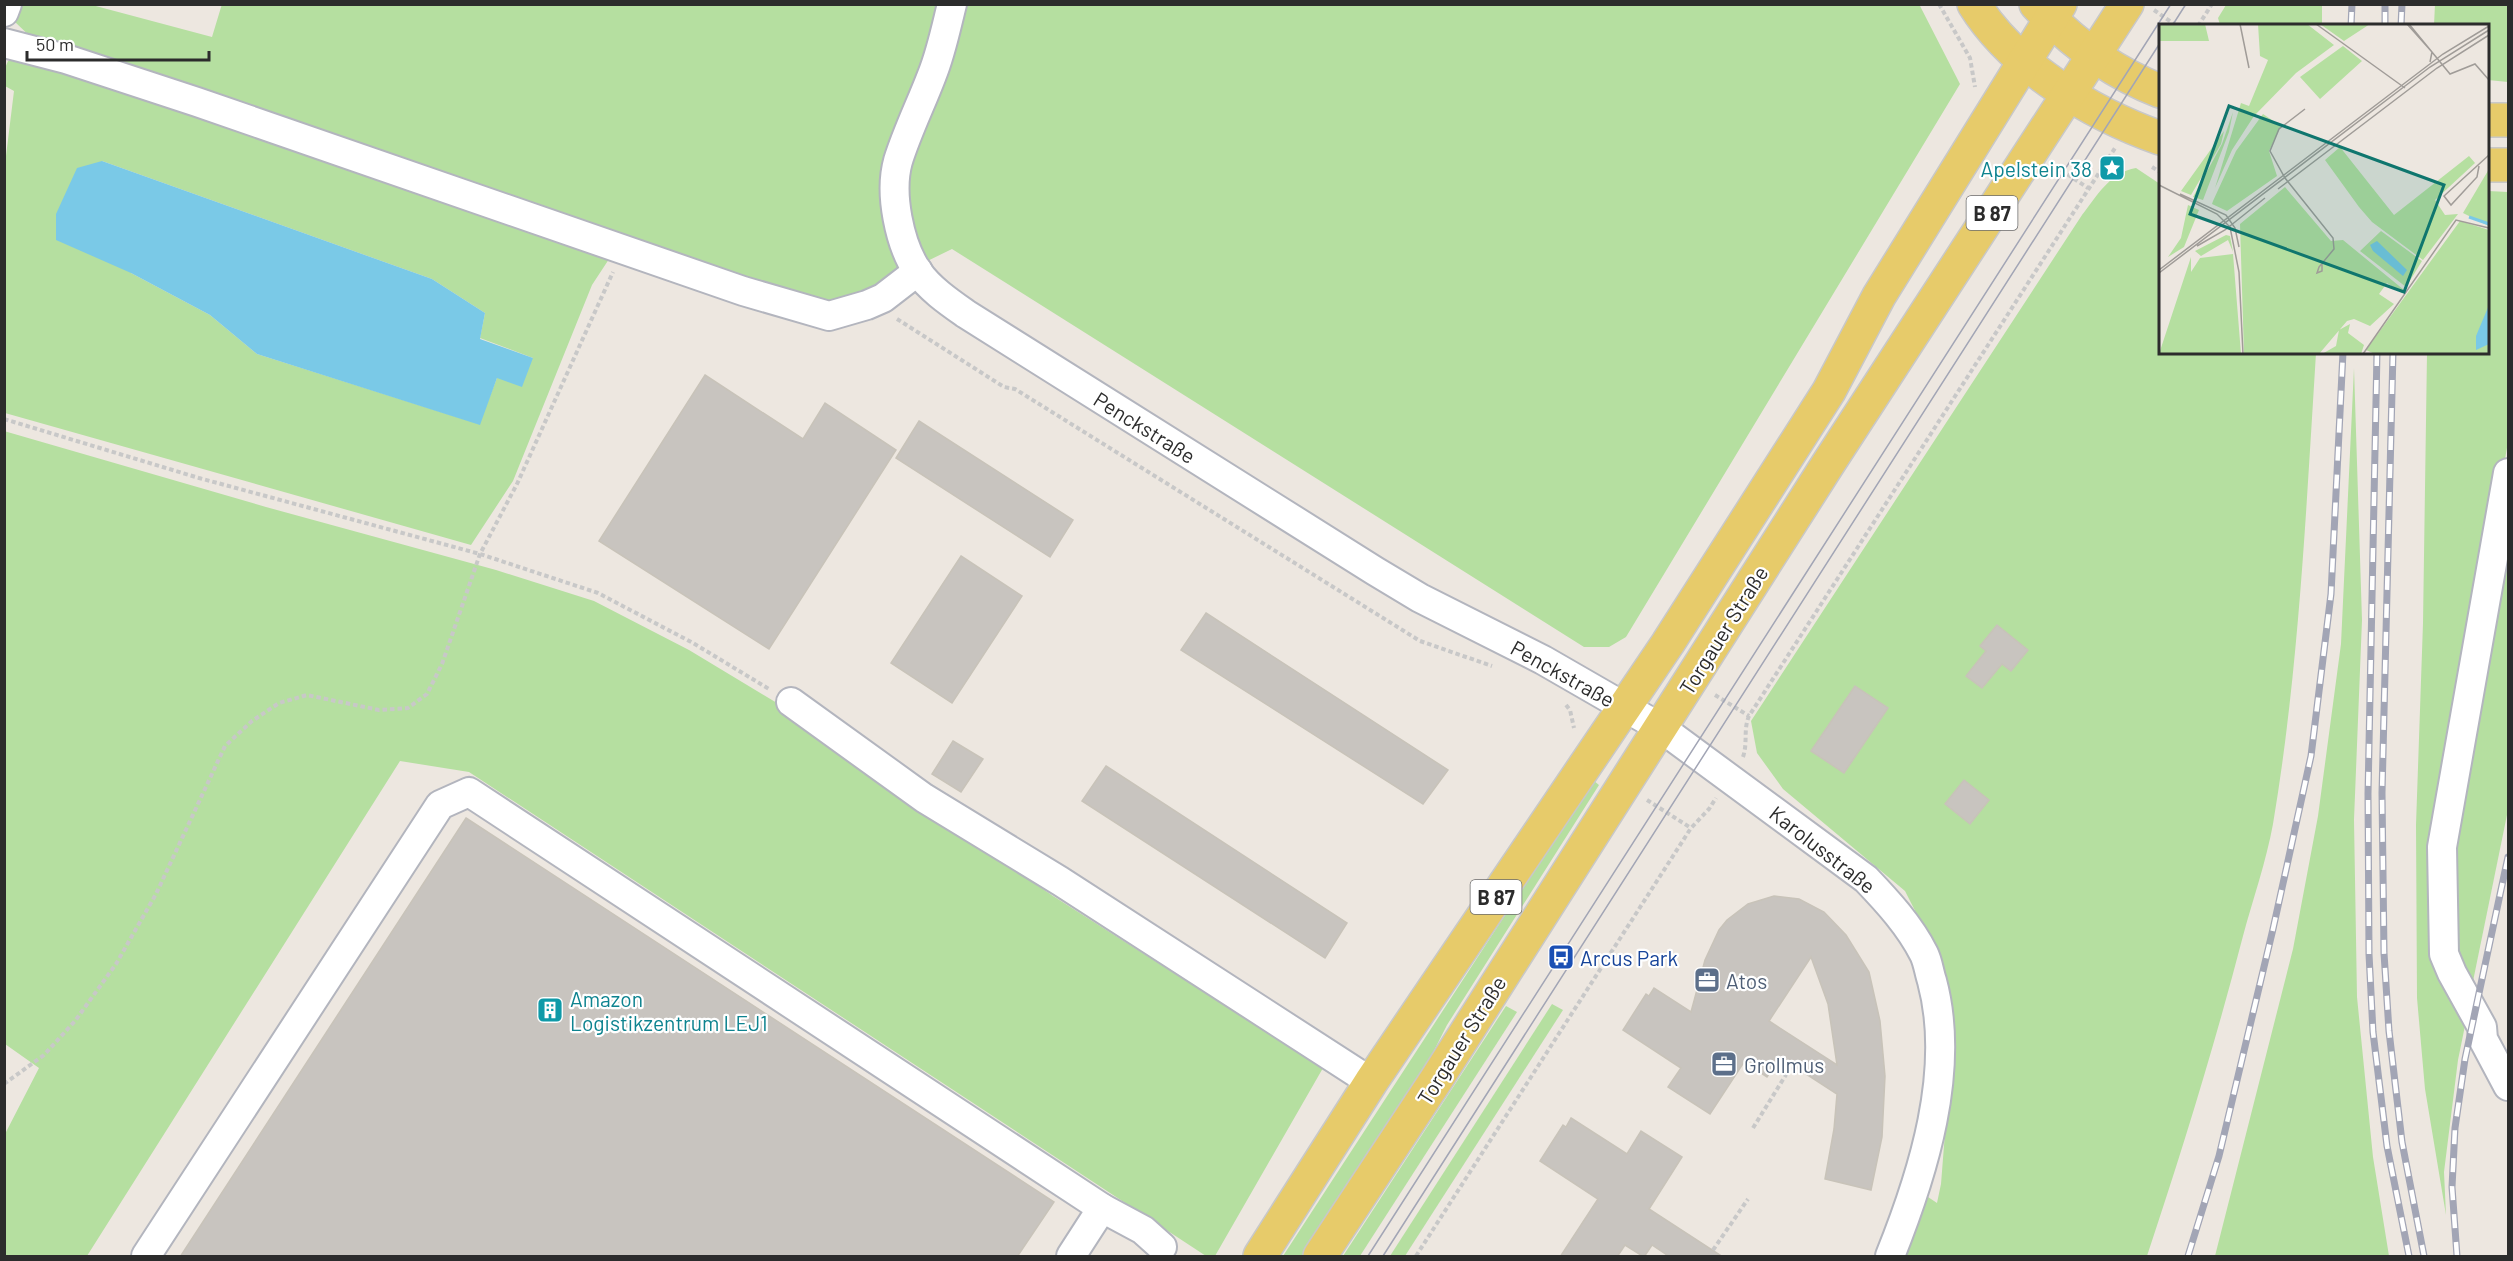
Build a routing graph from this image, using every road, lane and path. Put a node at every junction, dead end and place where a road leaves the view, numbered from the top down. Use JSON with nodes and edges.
{"nodes":[{"id":1,"x":6,"y":4,"type":"edge"},
{"id":2,"x":952,"y":4,"type":"edge"},
{"id":3,"x":1939,"y":4,"type":"edge"},
{"id":4,"x":1974,"y":4,"type":"edge"},
{"id":5,"x":2212,"y":4,"type":"edge"},
{"id":6,"x":2142,"y":8,"type":"edge"},
{"id":7,"x":2049,"y":10,"type":"edge"},
{"id":8,"x":4,"y":12,"type":"edge"},
{"id":9,"x":2173,"y":24,"type":"edge"},
{"id":10,"x":2199,"y":24,"type":"edge"},
{"id":11,"x":4,"y":43,"type":"edge"},
{"id":12,"x":2093,"y":56,"type":"junction"},
{"id":13,"x":1970,"y":58,"type":"dead end"},
{"id":14,"x":2025,"y":60,"type":"junction"},
{"id":15,"x":2159,"y":90,"type":"edge"},
{"id":16,"x":2069,"y":94,"type":"junction"},
{"id":17,"x":2489,"y":120,"type":"edge"},
{"id":18,"x":2508,"y":120,"type":"edge"},
{"id":19,"x":2128,"y":127,"type":"junction"},
{"id":20,"x":2159,"y":138,"type":"edge"},
{"id":21,"x":2159,"y":152,"type":"edge"},
{"id":22,"x":2112,"y":154,"type":"dead end"},
{"id":23,"x":2051,"y":164,"type":"dead end"},
{"id":24,"x":2489,"y":165,"type":"edge"},
{"id":25,"x":2508,"y":165,"type":"edge"},
{"id":26,"x":2088,"y":188,"type":"junction"},
{"id":27,"x":623,"y":250,"type":"junction"},
{"id":28,"x":918,"y":271,"type":"junction"},
{"id":29,"x":884,"y":298,"type":"junction"},
{"id":30,"x":4,"y":419,"type":"edge"},
{"id":31,"x":2508,"y":473,"type":"edge"},
{"id":32,"x":480,"y":554,"type":"junction"},
{"id":33,"x":1494,"y":666,"type":"dead end"},
{"id":34,"x":1563,"y":699,"type":"dead end"},
{"id":35,"x":791,"y":702,"type":"joint"},
{"id":36,"x":1625,"y":707,"type":"junction"},
{"id":37,"x":1574,"y":728,"type":"dead end"},
{"id":38,"x":1661,"y":728,"type":"junction"},
{"id":39,"x":1730,"y":777,"type":"junction"},
{"id":40,"x":1792,"y":1065,"type":"dead end"},
{"id":41,"x":1371,"y":1082,"type":"junction"},
{"id":42,"x":4,"y":1084,"type":"edge"},
{"id":43,"x":2508,"y":1086,"type":"edge"},
{"id":44,"x":1753,"y":1128,"type":"dead end"},
{"id":45,"x":1748,"y":1199,"type":"dead end"},
{"id":46,"x":1102,"y":1208,"type":"junction"},
{"id":47,"x":1159,"y":1248,"type":"edge"},
{"id":48,"x":1713,"y":1250,"type":"dead end"},
{"id":49,"x":146,"y":1257,"type":"edge"},
{"id":50,"x":1071,"y":1257,"type":"edge"},
{"id":51,"x":1260,"y":1257,"type":"edge"},
{"id":52,"x":1320,"y":1257,"type":"edge"},
{"id":53,"x":1416,"y":1257,"type":"edge"},
{"id":54,"x":1890,"y":1257,"type":"edge"}],
"edges":[{"from":1,"to":8,"type":"street"},
{"from":2,"to":28,"type":"street","name":"Penckstraße"},
{"from":3,"to":13,"type":"path"},
{"from":4,"to":14,"type":"main road"},
{"from":5,"to":10,"type":"path"},
{"from":6,"to":9,"type":"path"},
{"from":6,"to":12,"type":"main road","name":"Torgauer Straße","number":"B 87"},
{"from":7,"to":12,"type":"main road"},
{"from":7,"to":14,"type":"main road","name":"Torgauer Straße","number":"B 87"},
{"from":11,"to":27,"type":"street"},
{"from":12,"to":15,"type":"main road"},
{"from":12,"to":16,"type":"main road","name":"Torgauer Straße","number":"B 87"},
{"from":14,"to":16,"type":"main road"},
{"from":14,"to":36,"type":"main road","name":"Torgauer Straße","number":"B 87"},
{"from":16,"to":19,"type":"main road"},
{"from":16,"to":38,"type":"main road","name":"Torgauer Straße","number":"B 87"},
{"from":17,"to":18,"type":"main road"},
{"from":19,"to":20,"type":"main road"},
{"from":19,"to":21,"type":"street"},
{"from":22,"to":26,"type":"path"},
{"from":23,"to":26,"type":"path"},
{"from":24,"to":25,"type":"main road"},
{"from":26,"to":39,"type":"path"},
{"from":27,"to":29,"type":"street"},
{"from":27,"to":32,"type":"path"},
{"from":28,"to":29,"type":"street"},
{"from":28,"to":36,"type":"street","name":"Penckstraße"},
{"from":29,"to":33,"type":"path"},
{"from":30,"to":32,"type":"path"},
{"from":31,"to":43,"type":"street"},
{"from":32,"to":35,"type":"path"},
{"from":32,"to":42,"type":"path"},
{"from":34,"to":37,"type":"path"},
{"from":35,"to":41,"type":"street"},
{"from":36,"to":38,"type":"street","name":"Karolusstraße"},
{"from":36,"to":41,"type":"main road","name":"Torgauer Straße","number":"B 87"},
{"from":38,"to":39,"type":"street","name":"Karolusstraße"},
{"from":38,"to":52,"type":"main road","name":"Torgauer Straße","number":"B 87"},
{"from":39,"to":53,"type":"path"},
{"from":39,"to":54,"type":"street","name":"Karolusstraße"},
{"from":40,"to":44,"type":"path"},
{"from":41,"to":51,"type":"main road","name":"Torgauer Straße","number":"B 87"},
{"from":45,"to":48,"type":"path"},
{"from":46,"to":47,"type":"street"},
{"from":46,"to":49,"type":"street"},
{"from":46,"to":50,"type":"street"}]}
